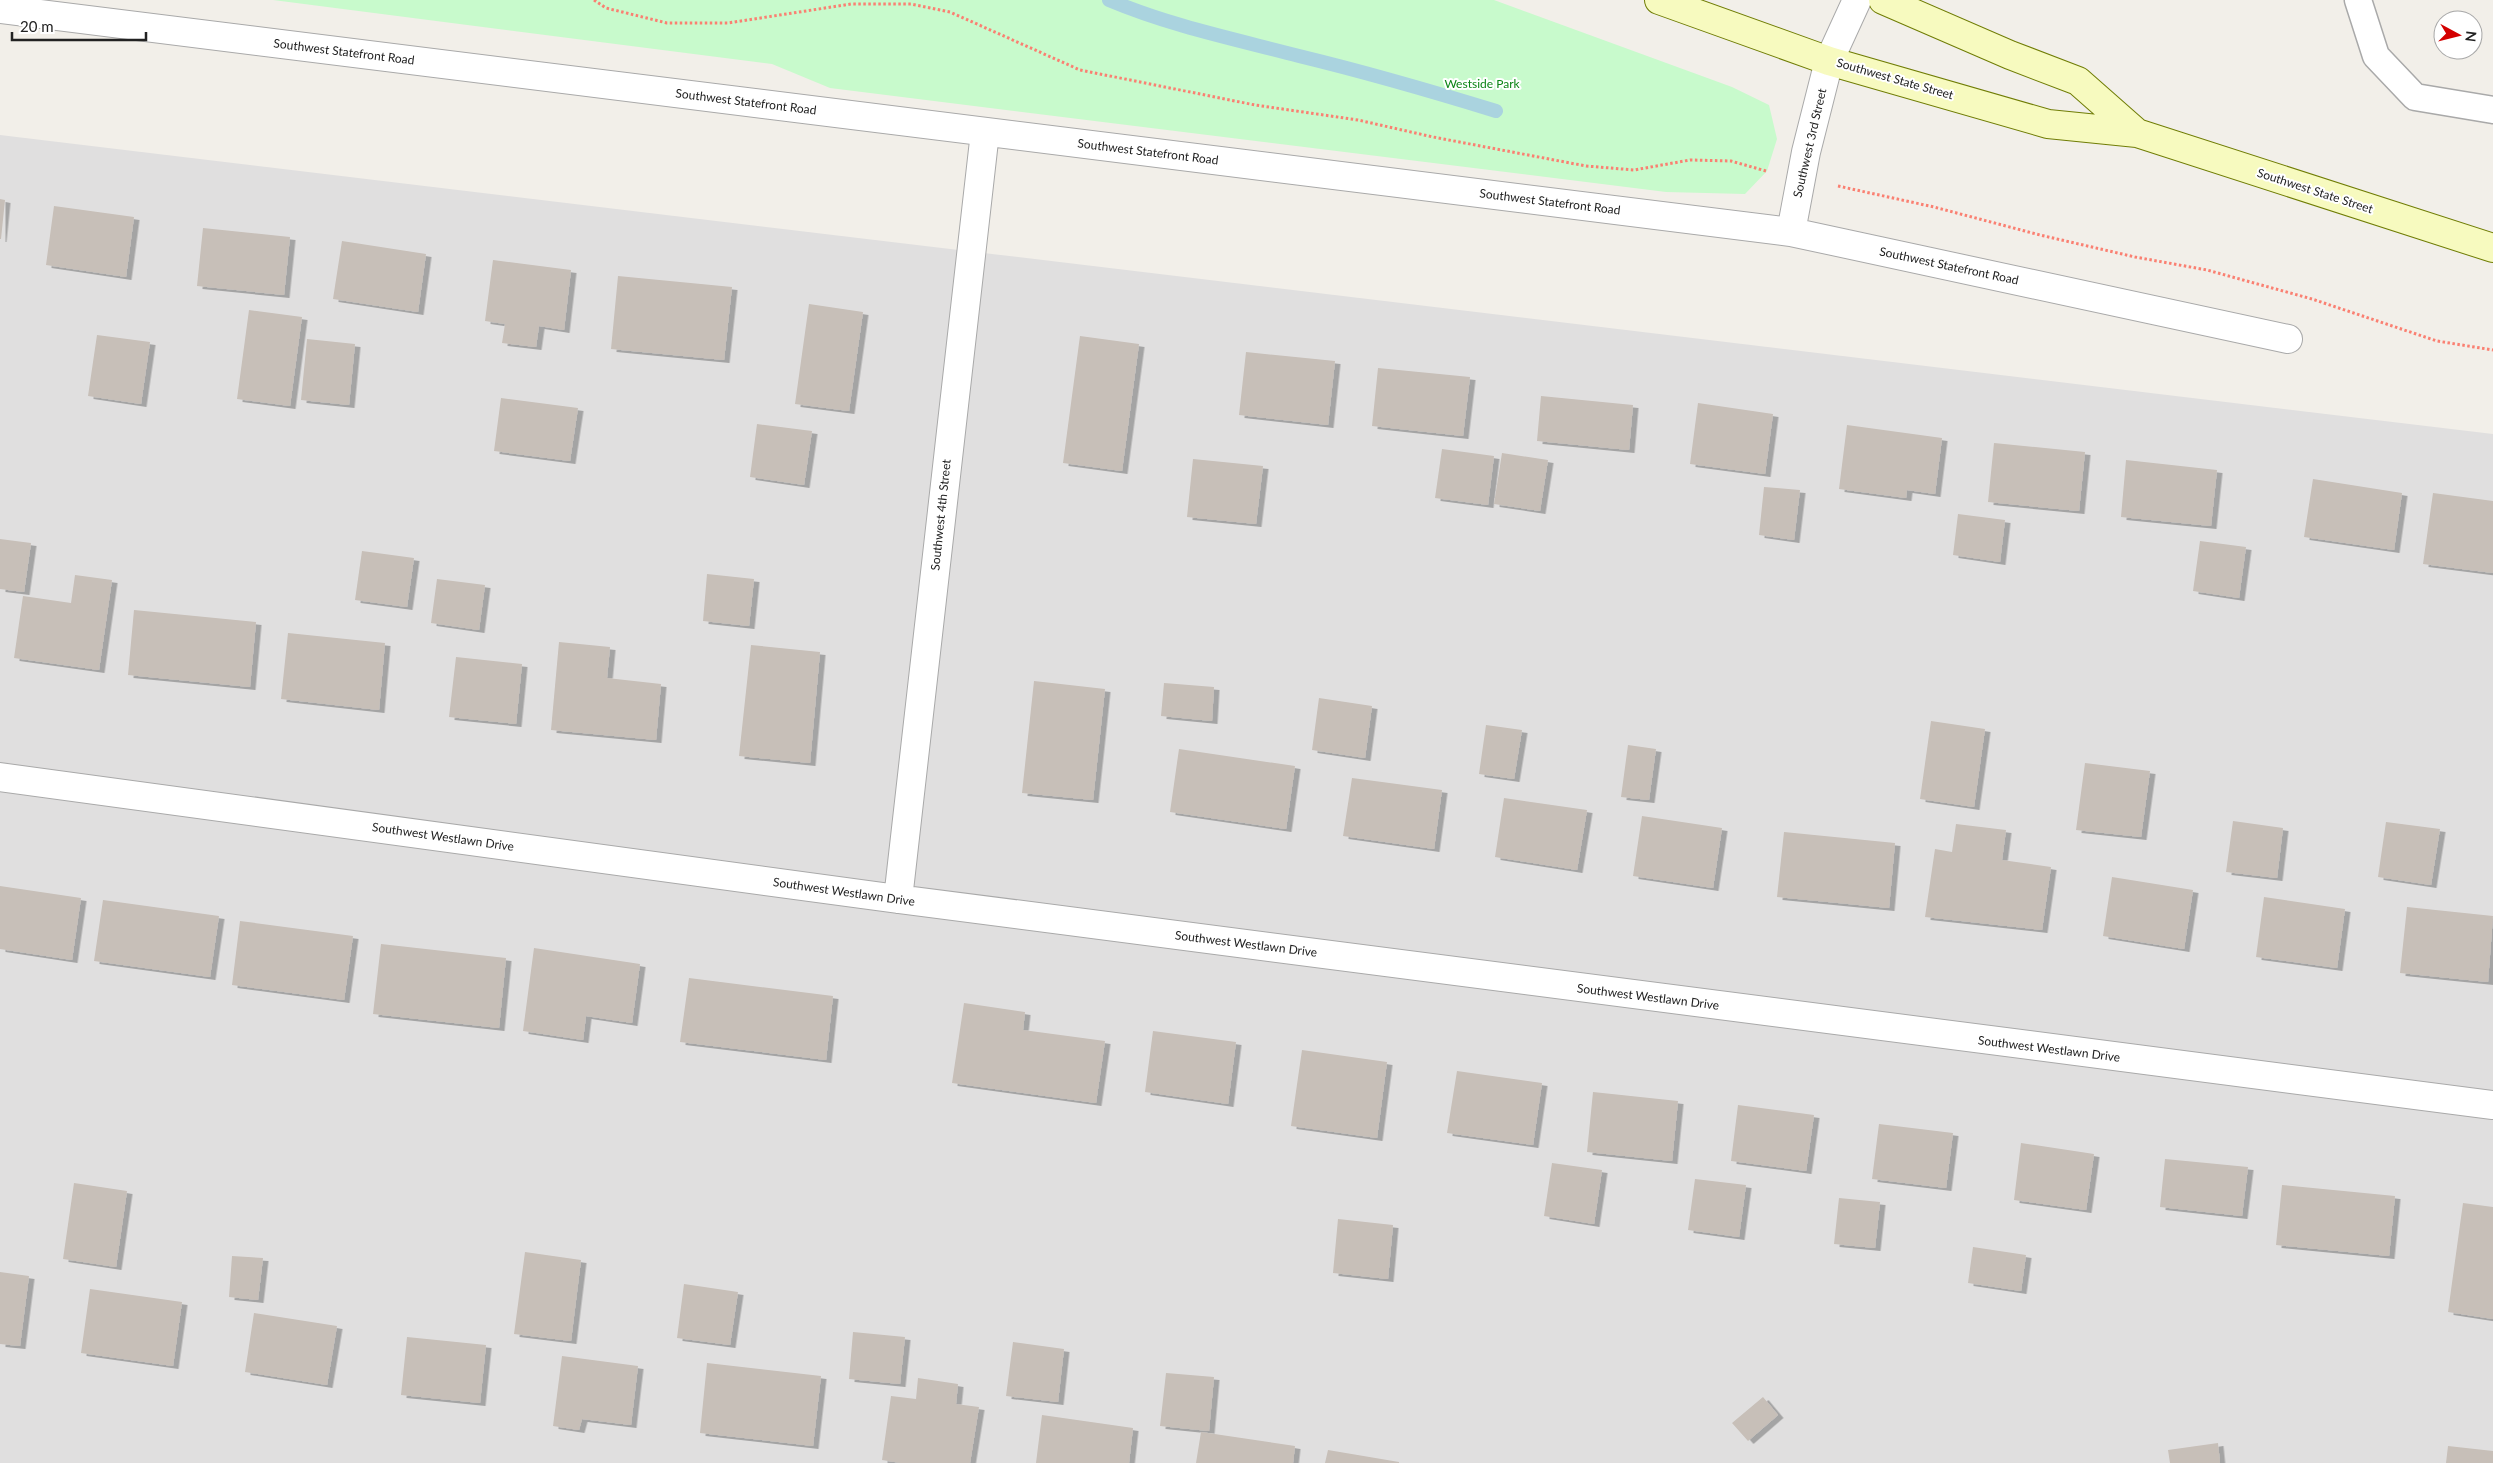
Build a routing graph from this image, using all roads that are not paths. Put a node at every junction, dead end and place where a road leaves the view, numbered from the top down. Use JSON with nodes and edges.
{"nodes":[{"id":1,"x":1659,"y":0,"type":"edge"},
{"id":2,"x":1857,"y":0,"type":"edge"},
{"id":3,"x":1883,"y":0,"type":"edge"},
{"id":4,"x":2358,"y":0,"type":"edge"},
{"id":5,"x":0,"y":9,"type":"edge"},
{"id":6,"x":1829,"y":61,"type":"junction"},
{"id":7,"x":2493,"y":110,"type":"edge"},
{"id":8,"x":985,"y":132,"type":"junction"},
{"id":9,"x":2137,"y":133,"type":"junction"},
{"id":10,"x":1791,"y":232,"type":"junction"},
{"id":11,"x":2493,"y":248,"type":"edge"},
{"id":12,"x":2288,"y":339,"type":"dead end"},
{"id":13,"x":0,"y":777,"type":"edge"},
{"id":14,"x":898,"y":899,"type":"junction"},
{"id":15,"x":2493,"y":1105,"type":"edge"}],
"edges":[{"from":1,"to":6,"type":"main road","name":"Southwest State Street"},
{"from":2,"to":6,"type":"street","name":"Southwest 3rd Street"},
{"from":3,"to":9,"type":"main road","name":"Southwest State Street"},
{"from":4,"to":7,"type":"lane"},
{"from":5,"to":8,"type":"street","name":"Southwest Statefront Road"},
{"from":6,"to":9,"type":"main road","name":"Southwest State Street"},
{"from":6,"to":10,"type":"street","name":"Southwest 3rd Street"},
{"from":8,"to":10,"type":"street","name":"Southwest Statefront Road"},
{"from":8,"to":14,"type":"street","name":"Southwest 4th Street"},
{"from":9,"to":11,"type":"main road","name":"Southwest State Street"},
{"from":10,"to":12,"type":"street","name":"Southwest Statefront Road"},
{"from":13,"to":14,"type":"street","name":"Southwest Westlawn Drive"},
{"from":14,"to":15,"type":"street","name":"Southwest Westlawn Drive"}]}
